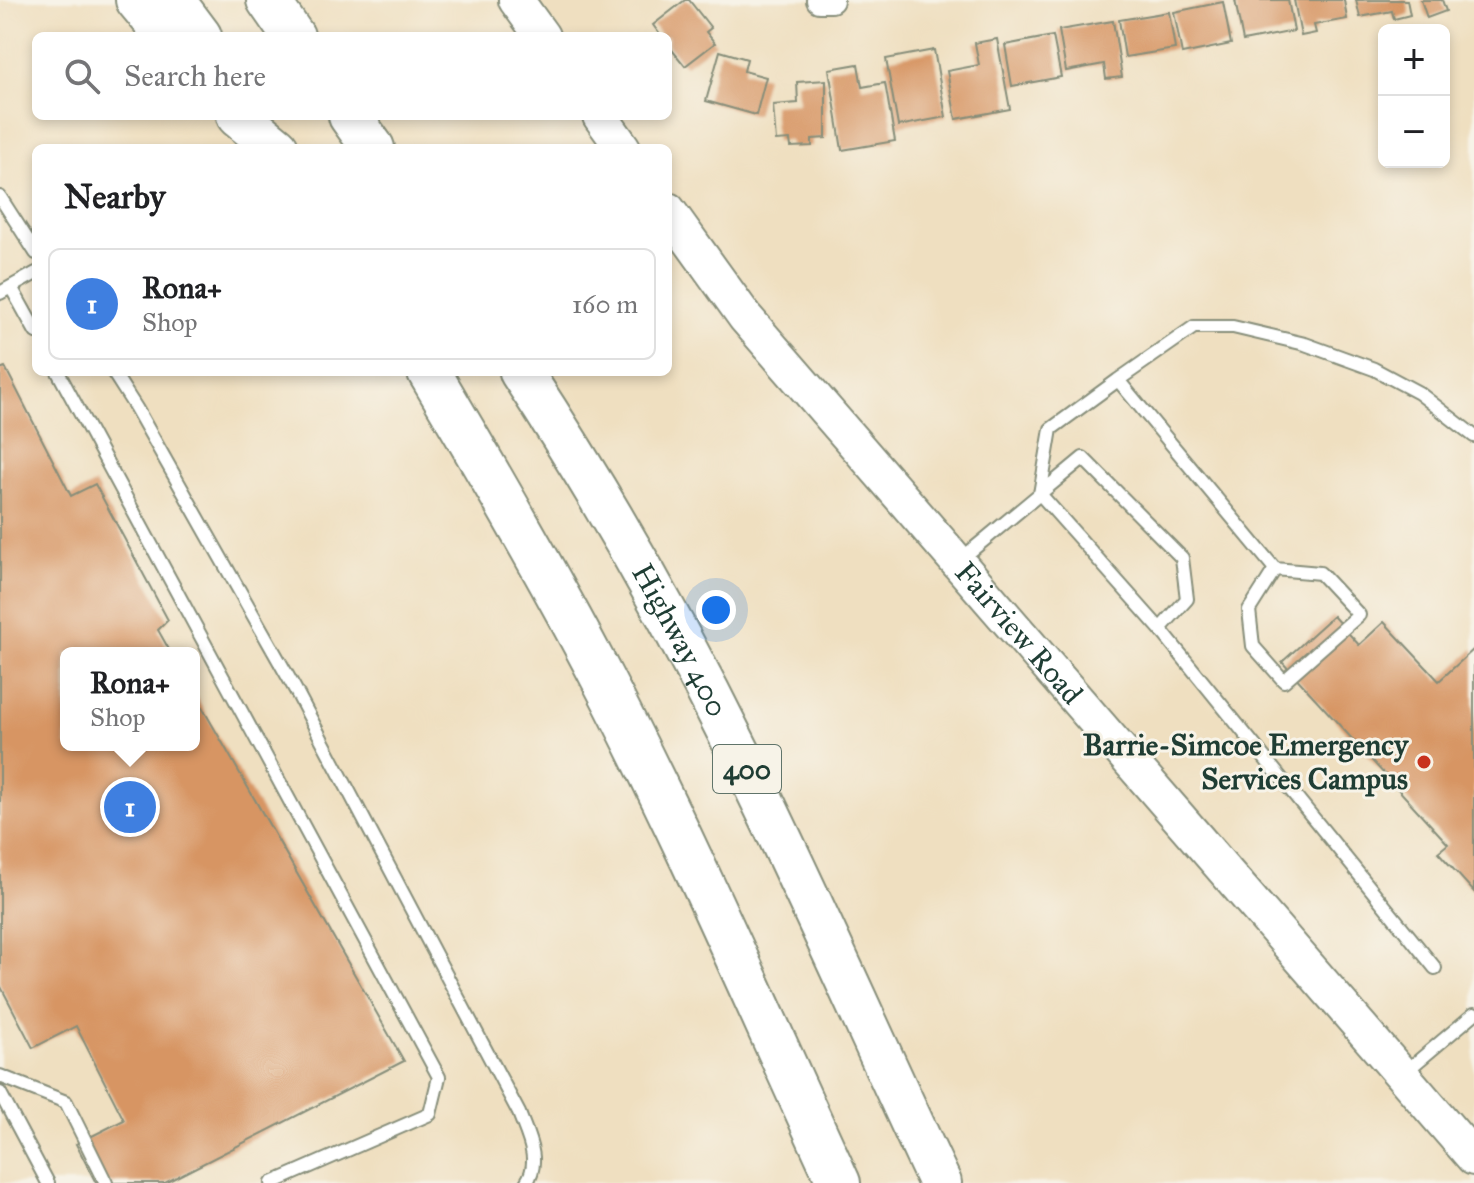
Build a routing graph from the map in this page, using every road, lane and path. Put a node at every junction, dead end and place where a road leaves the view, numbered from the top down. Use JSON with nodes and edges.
{"nodes":[{"id":1,"x":137,"y":0,"type":"edge"},
{"id":2,"x":173,"y":0,"type":"edge"},
{"id":3,"x":268,"y":0,"type":"edge"},
{"id":4,"x":516,"y":0,"type":"edge"},
{"id":5,"x":819,"y":0,"type":"edge"},
{"id":6,"x":831,"y":0,"type":"edge"},
{"id":7,"x":164,"y":32,"type":"edge"},
{"id":8,"x":197,"y":32,"type":"edge"},
{"id":9,"x":290,"y":32,"type":"edge"},
{"id":10,"x":539,"y":32,"type":"edge"},
{"id":11,"x":243,"y":120,"type":"edge"},
{"id":12,"x":261,"y":120,"type":"edge"},
{"id":13,"x":353,"y":120,"type":"edge"},
{"id":14,"x":603,"y":120,"type":"edge"},
{"id":15,"x":274,"y":144,"type":"edge"},
{"id":16,"x":276,"y":144,"type":"edge"},
{"id":17,"x":370,"y":144,"type":"edge"},
{"id":18,"x":620,"y":144,"type":"edge"},
{"id":19,"x":0,"y":197,"type":"edge"},
{"id":20,"x":672,"y":216,"type":"edge"},
{"id":21,"x":32,"y":247,"type":"edge"},
{"id":22,"x":32,"y":275,"type":"edge"},
{"id":23,"x":6,"y":290,"type":"edge"},
{"id":24,"x":32,"y":326,"type":"edge"},
{"id":25,"x":60,"y":376,"type":"edge"},
{"id":26,"x":116,"y":376,"type":"edge"},
{"id":27,"x":431,"y":376,"type":"edge"},
{"id":28,"x":524,"y":376,"type":"edge"},
{"id":29,"x":1118,"y":380,"type":"junction"},
{"id":30,"x":1474,"y":436,"type":"edge"},
{"id":31,"x":1040,"y":494,"type":"junction"},
{"id":32,"x":957,"y":562,"type":"junction"},
{"id":33,"x":1275,"y":569,"type":"junction"},
{"id":34,"x":1160,"y":629,"type":"junction"},
{"id":35,"x":1435,"y":968,"type":"dead end"},
{"id":36,"x":1474,"y":1014,"type":"edge"},
{"id":37,"x":1402,"y":1075,"type":"junction"},
{"id":38,"x":0,"y":1076,"type":"edge"},
{"id":39,"x":0,"y":1093,"type":"edge"},
{"id":40,"x":1474,"y":1158,"type":"edge"},
{"id":41,"x":48,"y":1183,"type":"edge"},
{"id":42,"x":106,"y":1183,"type":"edge"},
{"id":43,"x":272,"y":1183,"type":"edge"},
{"id":44,"x":526,"y":1183,"type":"edge"},
{"id":45,"x":839,"y":1183,"type":"edge"},
{"id":46,"x":940,"y":1183,"type":"edge"}],
"edges":[{"from":1,"to":7,"type":"highway"},
{"from":2,"to":8,"type":"highway"},
{"from":3,"to":9,"type":"highway"},
{"from":4,"to":10,"type":"street"},
{"from":5,"to":6,"type":"street"},
{"from":11,"to":15,"type":"highway"},
{"from":12,"to":16,"type":"highway"},
{"from":13,"to":17,"type":"highway"},
{"from":14,"to":18,"type":"street"},
{"from":19,"to":21,"type":"lane"},
{"from":20,"to":32,"type":"street","name":"Fairview Road"},
{"from":22,"to":23,"type":"lane"},
{"from":23,"to":24,"type":"lane"},
{"from":25,"to":43,"type":"lane"},
{"from":26,"to":44,"type":"lane"},
{"from":27,"to":45,"type":"highway"},
{"from":28,"to":46,"type":"highway","name":"Highway 400","number":"400"},
{"from":29,"to":30,"type":"lane"},
{"from":29,"to":31,"type":"lane"},
{"from":29,"to":33,"type":"lane"},
{"from":31,"to":32,"type":"lane"},
{"from":31,"to":34,"type":"lane"},
{"from":31,"to":34,"type":"lane"},
{"from":32,"to":37,"type":"street","name":"Fairview Road"},
{"from":33,"to":33,"type":"lane"},
{"from":34,"to":35,"type":"lane"},
{"from":36,"to":37,"type":"lane"},
{"from":37,"to":40,"type":"street","name":"Fairview Road"},
{"from":38,"to":42,"type":"lane"},
{"from":39,"to":41,"type":"lane"}]}
